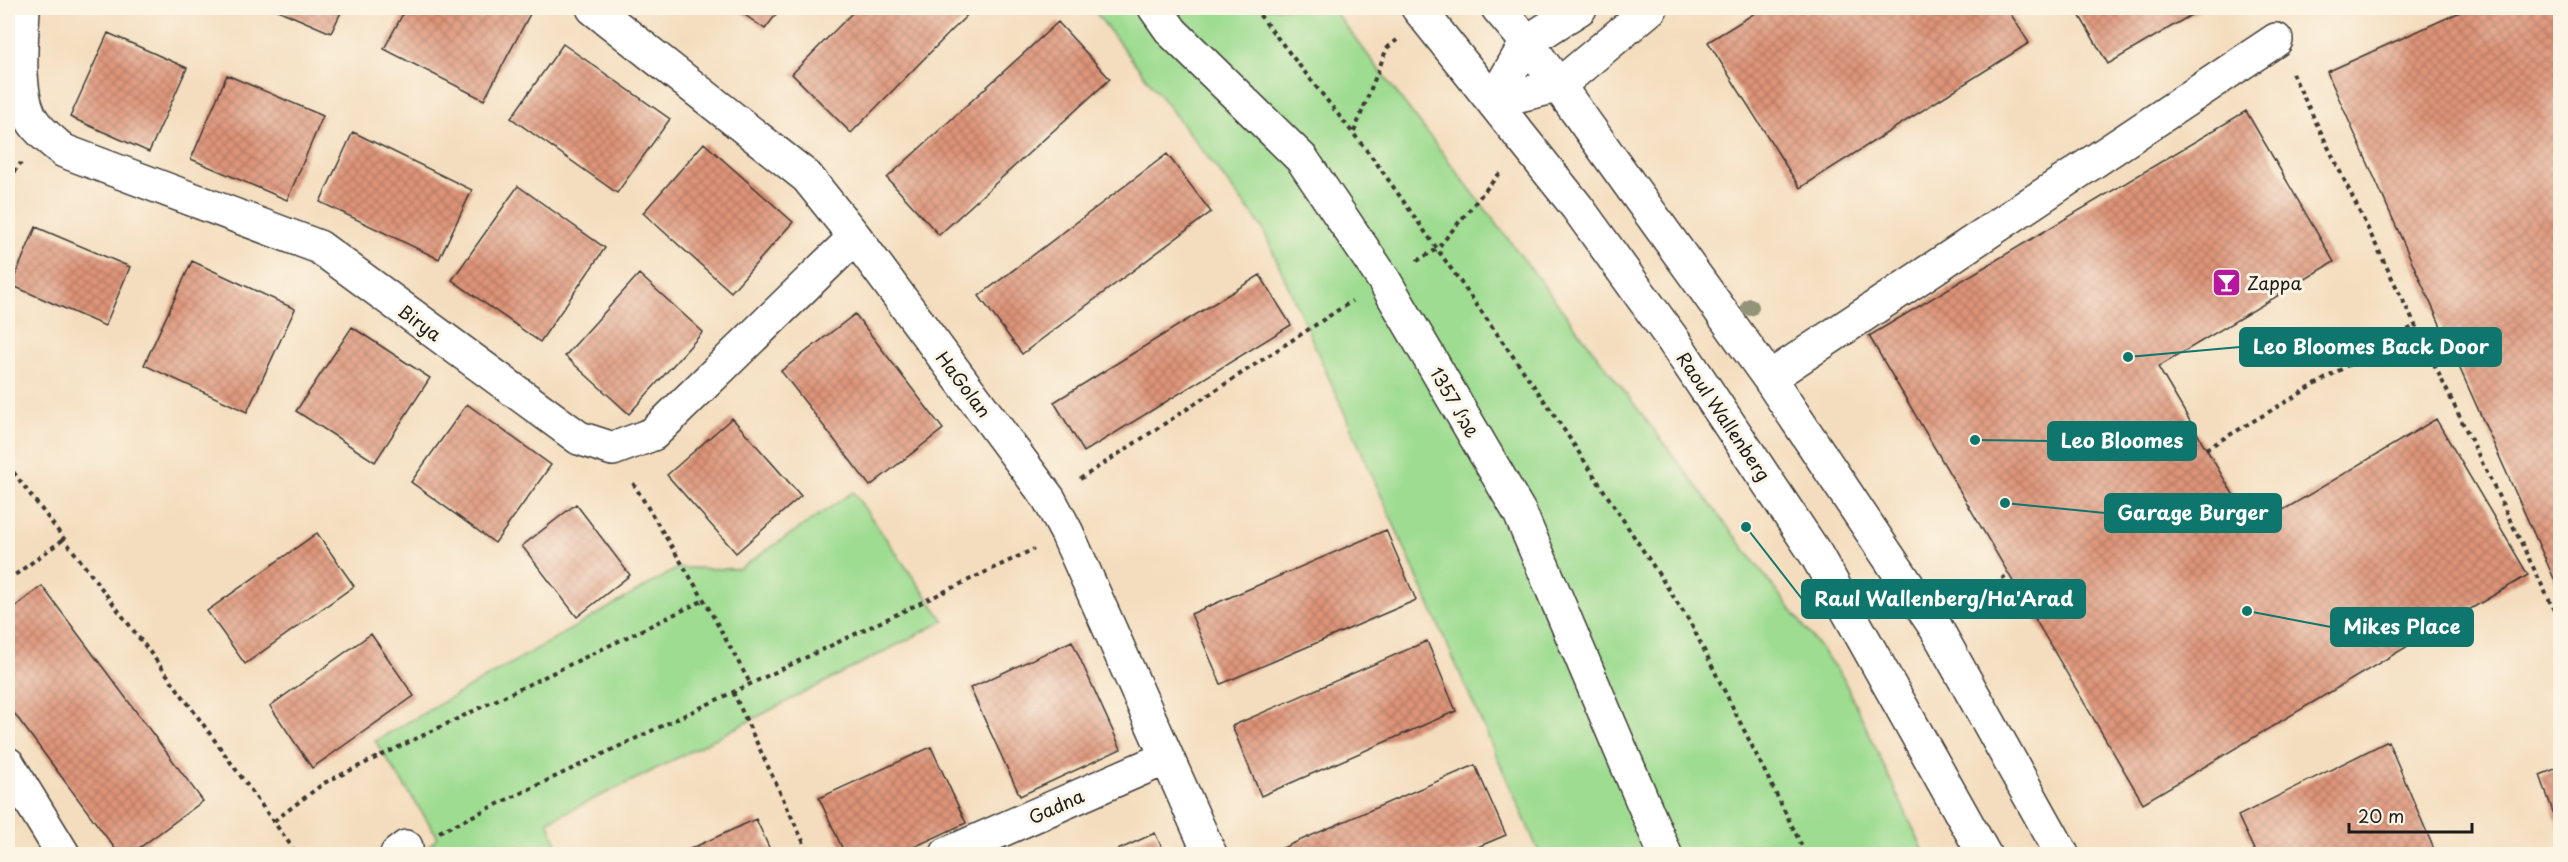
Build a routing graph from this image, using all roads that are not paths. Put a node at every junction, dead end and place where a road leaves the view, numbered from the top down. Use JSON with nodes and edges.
{"nodes":[{"id":1,"x":23,"y":8,"type":"edge"},
{"id":2,"x":593,"y":8,"type":"edge"},
{"id":3,"x":1155,"y":8,"type":"edge"},
{"id":4,"x":1498,"y":8,"type":"edge"},
{"id":5,"x":1580,"y":8,"type":"edge"},
{"id":6,"x":1651,"y":8,"type":"edge"},
{"id":7,"x":1421,"y":12,"type":"edge"},
{"id":8,"x":2276,"y":40,"type":"road end"},
{"id":9,"x":1527,"y":42,"type":"junction"},
{"id":10,"x":1558,"y":86,"type":"junction"},
{"id":11,"x":1493,"y":101,"type":"junction"},
{"id":12,"x":855,"y":237,"type":"junction"},
{"id":13,"x":1769,"y":378,"type":"junction"},
{"id":14,"x":1166,"y":758,"type":"junction"},
{"id":15,"x":8,"y":764,"type":"edge"},
{"id":16,"x":63,"y":855,"type":"edge"},
{"id":17,"x":946,"y":855,"type":"edge"},
{"id":18,"x":1210,"y":855,"type":"edge"},
{"id":19,"x":1665,"y":855,"type":"edge"},
{"id":20,"x":1984,"y":855,"type":"edge"},
{"id":21,"x":2062,"y":855,"type":"edge"}],
"edges":[{"from":1,"to":12,"type":"street","name":"Birya"},
{"from":2,"to":12,"type":"street","name":"HaGolan"},
{"from":3,"to":19,"type":"street","name":"שביל 1357"},
{"from":4,"to":9,"type":"street"},
{"from":5,"to":9,"type":"street"},
{"from":6,"to":10,"type":"street"},
{"from":7,"to":11,"type":"street","name":"Raoul Wallenberg"},
{"from":8,"to":13,"type":"street"},
{"from":9,"to":10,"type":"street"},
{"from":9,"to":11,"type":"street"},
{"from":10,"to":11,"type":"street"},
{"from":10,"to":13,"type":"street"},
{"from":11,"to":20,"type":"street","name":"Raoul Wallenberg"},
{"from":12,"to":14,"type":"street","name":"HaGolan"},
{"from":13,"to":21,"type":"street"},
{"from":14,"to":17,"type":"street","name":"Gadna"},
{"from":14,"to":18,"type":"street","name":"HaGolan"},
{"from":15,"to":16,"type":"street"}]}
